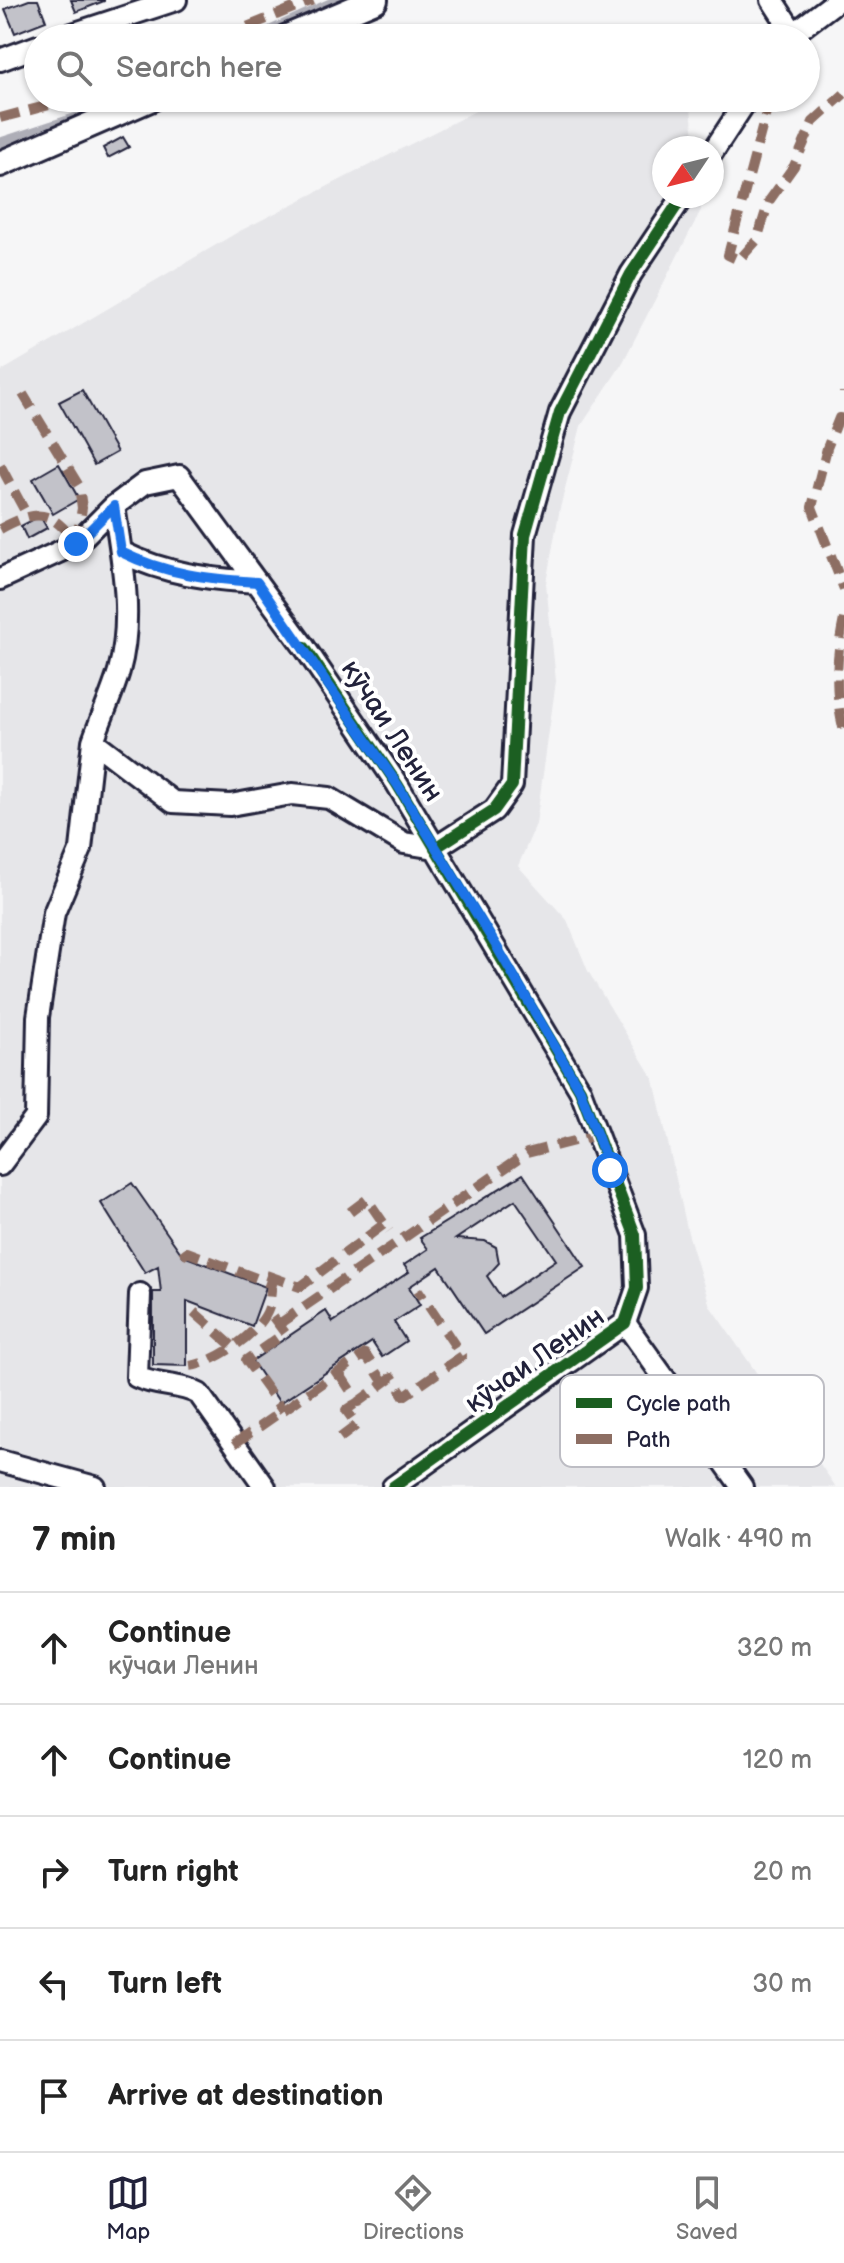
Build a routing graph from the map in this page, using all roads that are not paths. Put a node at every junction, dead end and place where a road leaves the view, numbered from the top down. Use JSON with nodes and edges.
{"nodes":[{"id":1,"x":176,"y":0,"type":"edge"},
{"id":2,"x":375,"y":0,"type":"edge"},
{"id":3,"x":772,"y":0,"type":"edge"},
{"id":4,"x":838,"y":0,"type":"edge"},
{"id":5,"x":103,"y":24,"type":"edge"},
{"id":6,"x":318,"y":24,"type":"edge"},
{"id":7,"x":784,"y":24,"type":"edge"},
{"id":8,"x":805,"y":24,"type":"edge"},
{"id":9,"x":24,"y":51,"type":"edge"},
{"id":10,"x":0,"y":60,"type":"edge"},
{"id":11,"x":120,"y":112,"type":"edge"},
{"id":12,"x":739,"y":112,"type":"edge"},
{"id":13,"x":723,"y":136,"type":"edge"},
{"id":14,"x":0,"y":164,"type":"edge"},
{"id":15,"x":675,"y":208,"type":"edge"},
{"id":16,"x":114,"y":506,"type":"junction"},
{"id":17,"x":121,"y":552,"type":"junction"},
{"id":18,"x":0,"y":579,"type":"edge"},
{"id":19,"x":257,"y":582,"type":"junction"},
{"id":20,"x":93,"y":741,"type":"junction"},
{"id":21,"x":435,"y":848,"type":"junction"},
{"id":22,"x":0,"y":1165,"type":"edge"},
{"id":23,"x":140,"y":1294,"type":"dead end"},
{"id":24,"x":625,"y":1323,"type":"junction"},
{"id":25,"x":662,"y":1375,"type":"edge"},
{"id":26,"x":0,"y":1461,"type":"edge"},
{"id":27,"x":728,"y":1467,"type":"edge"},
{"id":28,"x":95,"y":1487,"type":"edge"},
{"id":29,"x":265,"y":1487,"type":"edge"},
{"id":30,"x":393,"y":1487,"type":"edge"},
{"id":31,"x":742,"y":1487,"type":"edge"}],
"edges":[{"from":1,"to":5,"type":"street"},
{"from":2,"to":6,"type":"main road"},
{"from":3,"to":7,"type":"street"},
{"from":4,"to":8,"type":"street"},
{"from":9,"to":10,"type":"street"},
{"from":11,"to":14,"type":"main road"},
{"from":12,"to":13,"type":"street"},
{"from":15,"to":21,"type":"street"},
{"from":16,"to":17,"type":"street"},
{"from":16,"to":18,"type":"street"},
{"from":16,"to":19,"type":"street","name":"кӯчаи Ленин"},
{"from":17,"to":19,"type":"street"},
{"from":17,"to":20,"type":"street"},
{"from":19,"to":21,"type":"street","name":"кӯчаи Ленин"},
{"from":20,"to":21,"type":"street"},
{"from":20,"to":22,"type":"street"},
{"from":21,"to":24,"type":"street","name":"кӯчаи Ленин"},
{"from":23,"to":29,"type":"street"},
{"from":24,"to":25,"type":"street"},
{"from":24,"to":30,"type":"street","name":"кӯчаи Ленин"},
{"from":26,"to":28,"type":"street"},
{"from":27,"to":31,"type":"street"}]}
